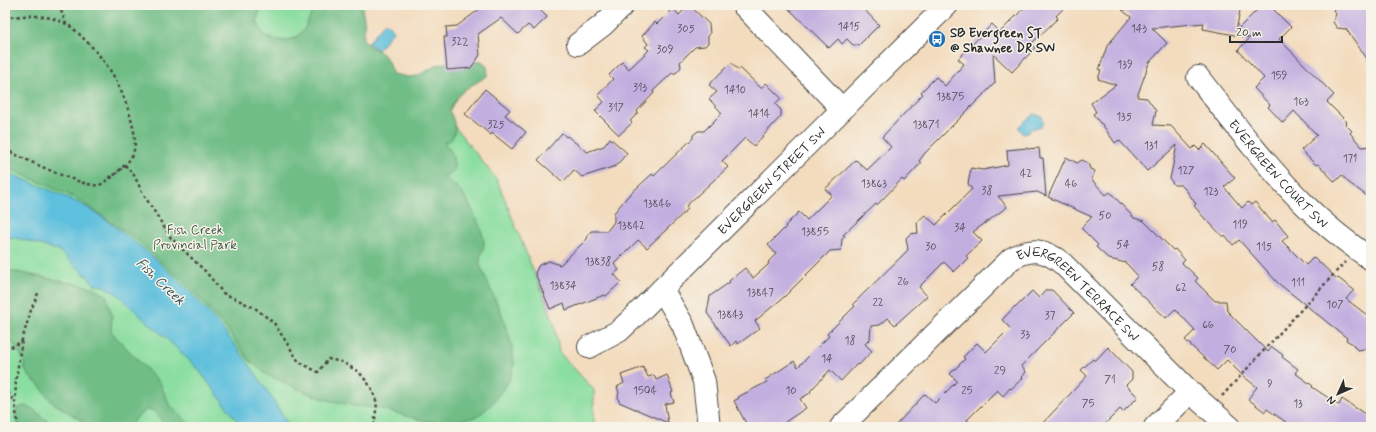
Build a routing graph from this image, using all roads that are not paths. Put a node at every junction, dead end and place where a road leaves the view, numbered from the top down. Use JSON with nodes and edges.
{"nodes":[{"id":1,"x":623,"y":5,"type":"edge"},
{"id":2,"x":743,"y":5,"type":"edge"},
{"id":3,"x":947,"y":5,"type":"edge"},
{"id":4,"x":578,"y":44,"type":"dead end"},
{"id":5,"x":1198,"y":77,"type":"dead end"},
{"id":6,"x":842,"y":109,"type":"junction"},
{"id":7,"x":1364,"y":254,"type":"edge"},
{"id":8,"x":662,"y":288,"type":"junction"},
{"id":9,"x":589,"y":347,"type":"dead end"},
{"id":10,"x":1190,"y":392,"type":"junction"},
{"id":11,"x":709,"y":427,"type":"edge"},
{"id":12,"x":841,"y":427,"type":"edge"},
{"id":13,"x":1155,"y":427,"type":"edge"},
{"id":14,"x":1230,"y":427,"type":"edge"}],
"edges":[{"from":1,"to":4,"type":"street"},
{"from":2,"to":6,"type":"street"},
{"from":3,"to":6,"type":"street","name":"EVERGREEN STREET SW"},
{"from":5,"to":7,"type":"street","name":"EVERGREEN COURT SW"},
{"from":6,"to":8,"type":"street","name":"EVERGREEN STREET SW"},
{"from":8,"to":9,"type":"street","name":"EVERGREEN STREET SW"},
{"from":8,"to":11,"type":"street"},
{"from":10,"to":12,"type":"street","name":"EVERGREEN TERRACE SW"},
{"from":10,"to":13,"type":"street"},
{"from":10,"to":14,"type":"street","name":"EVERGREEN TERRACE SW"}]}
